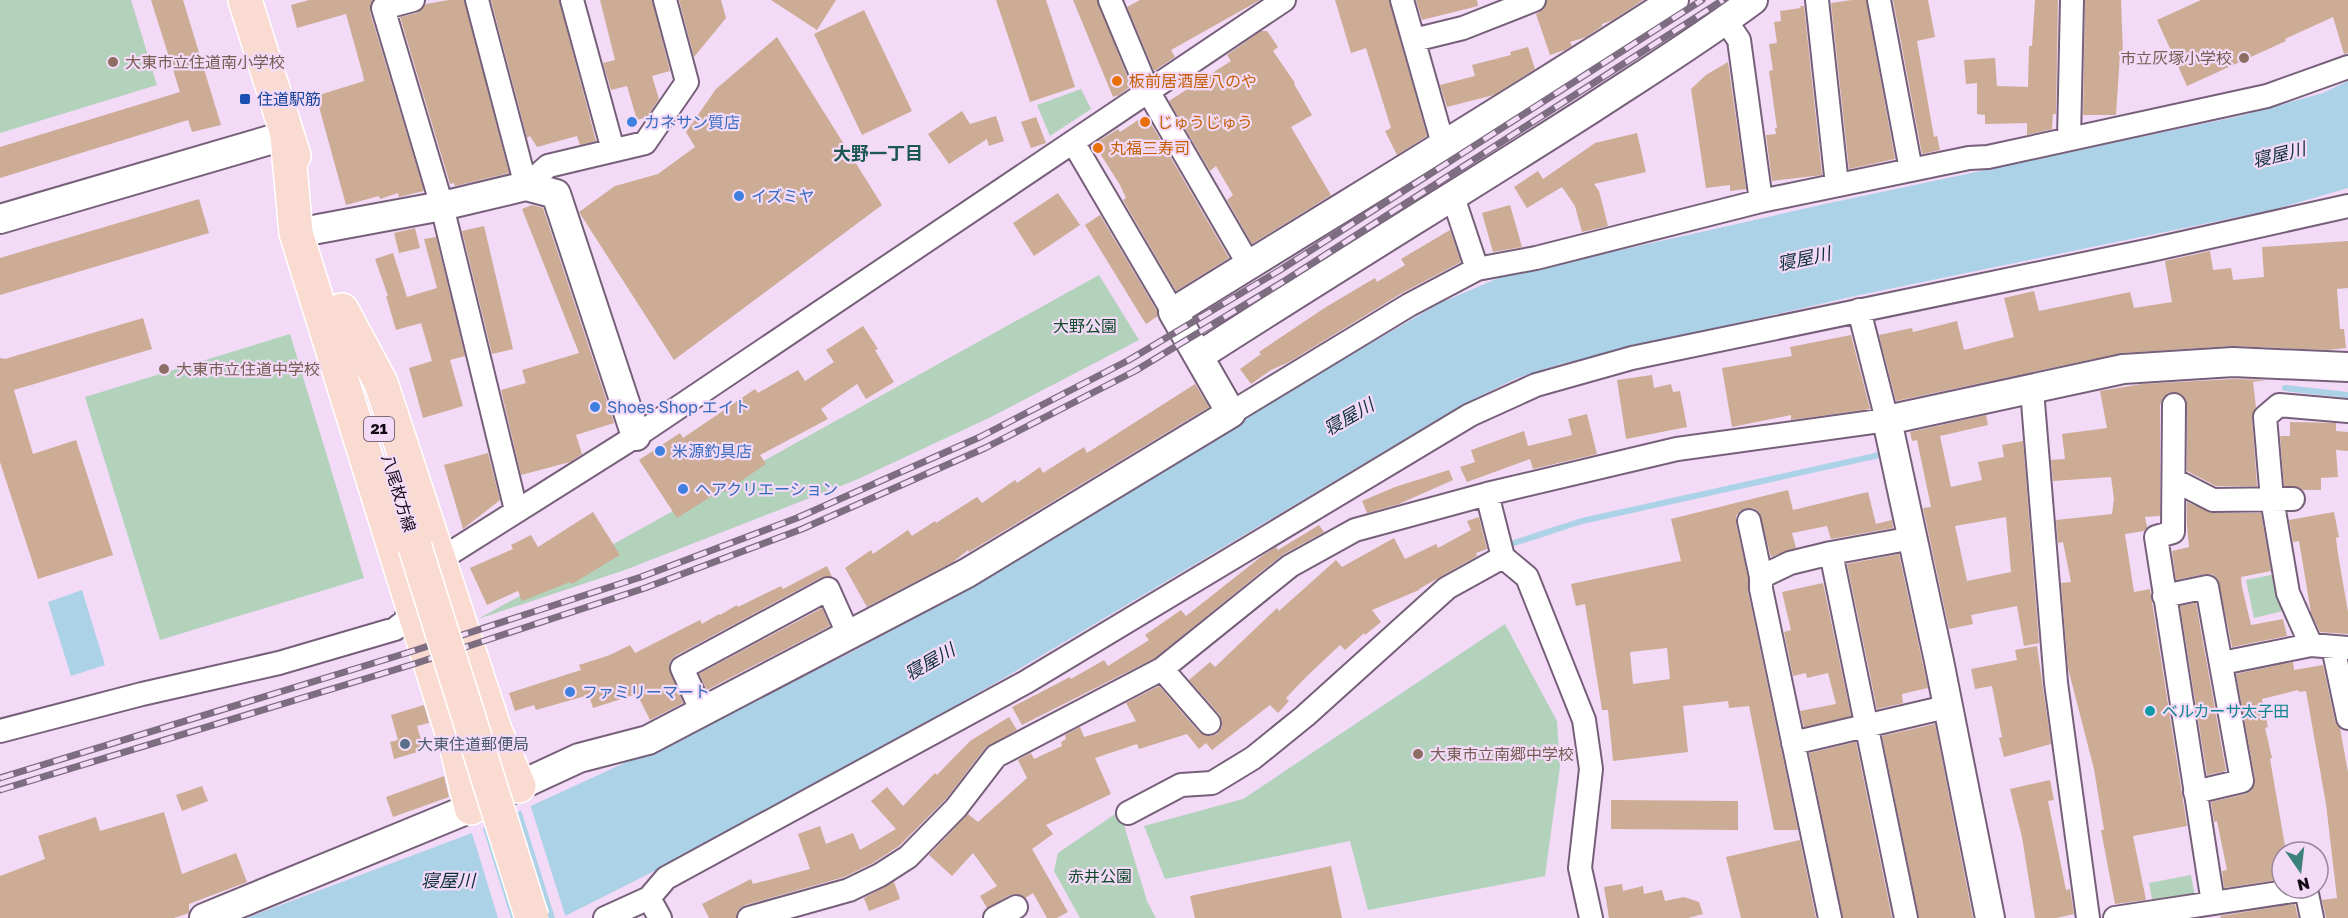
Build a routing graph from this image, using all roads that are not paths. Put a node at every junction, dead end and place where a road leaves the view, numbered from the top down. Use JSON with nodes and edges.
{"nodes":[{"id":1,"x":245,"y":0,"type":"edge"},
{"id":2,"x":413,"y":0,"type":"edge"},
{"id":3,"x":477,"y":0,"type":"edge"},
{"id":4,"x":572,"y":0,"type":"edge"},
{"id":5,"x":666,"y":0,"type":"edge"},
{"id":6,"x":1110,"y":0,"type":"edge"},
{"id":7,"x":1284,"y":0,"type":"edge"},
{"id":8,"x":1402,"y":0,"type":"edge"},
{"id":9,"x":1534,"y":0,"type":"edge"},
{"id":10,"x":1674,"y":0,"type":"edge"},
{"id":11,"x":1754,"y":0,"type":"edge"},
{"id":12,"x":1817,"y":0,"type":"edge"},
{"id":13,"x":1879,"y":0,"type":"edge"},
{"id":14,"x":2072,"y":0,"type":"edge"},
{"id":15,"x":1726,"y":21,"type":"junction"},
{"id":16,"x":1414,"y":40,"type":"junction"},
{"id":17,"x":2348,"y":67,"type":"edge"},
{"id":18,"x":1148,"y":92,"type":"junction"},
{"id":19,"x":287,"y":135,"type":"junction"},
{"id":20,"x":2069,"y":139,"type":"junction"},
{"id":21,"x":1073,"y":142,"type":"junction"},
{"id":22,"x":1443,"y":144,"type":"junction"},
{"id":23,"x":613,"y":150,"type":"junction"},
{"id":24,"x":1911,"y":170,"type":"junction"},
{"id":25,"x":1837,"y":185,"type":"junction"},
{"id":26,"x":526,"y":186,"type":"junction"},
{"id":27,"x":1453,"y":197,"type":"junction"},
{"id":28,"x":1761,"y":201,"type":"junction"},
{"id":29,"x":442,"y":206,"type":"junction"},
{"id":30,"x":2348,"y":206,"type":"edge"},
{"id":31,"x":0,"y":219,"type":"edge"},
{"id":32,"x":318,"y":229,"type":"junction"},
{"id":33,"x":1249,"y":265,"type":"junction"},
{"id":34,"x":1477,"y":269,"type":"junction"},
{"id":35,"x":1858,"y":310,"type":"junction"},
{"id":36,"x":1173,"y":312,"type":"junction"},
{"id":37,"x":1199,"y":356,"type":"junction"},
{"id":38,"x":2348,"y":367,"type":"edge"},
{"id":39,"x":2032,"y":390,"type":"junction"},
{"id":40,"x":2174,"y":405,"type":"dead end"},
{"id":41,"x":2348,"y":411,"type":"edge"},
{"id":42,"x":1231,"y":413,"type":"junction"},
{"id":43,"x":1887,"y":420,"type":"junction"},
{"id":44,"x":636,"y":436,"type":"junction"},
{"id":45,"x":2174,"y":480,"type":"junction"},
{"id":46,"x":1487,"y":494,"type":"junction"},
{"id":47,"x":2282,"y":499,"type":"junction"},
{"id":48,"x":516,"y":510,"type":"junction"},
{"id":49,"x":1749,"y":521,"type":"dead end"},
{"id":50,"x":1913,"y":538,"type":"junction"},
{"id":51,"x":428,"y":553,"type":"junction"},
{"id":52,"x":1832,"y":553,"type":"junction"},
{"id":53,"x":1503,"y":557,"type":"junction"},
{"id":54,"x":1761,"y":577,"type":"junction"},
{"id":55,"x":2164,"y":596,"type":"junction"},
{"id":56,"x":411,"y":604,"type":"junction"},
{"id":57,"x":849,"y":636,"type":"junction"},
{"id":58,"x":2331,"y":647,"type":"edge"},
{"id":59,"x":2222,"y":663,"type":"junction"},
{"id":60,"x":1162,"y":669,"type":"junction"},
{"id":61,"x":1946,"y":707,"type":"junction"},
{"id":62,"x":702,"y":712,"type":"junction"},
{"id":63,"x":2348,"y":718,"type":"edge"},
{"id":64,"x":1209,"y":723,"type":"dead end"},
{"id":65,"x":1867,"y":726,"type":"junction"},
{"id":66,"x":0,"y":731,"type":"edge"},
{"id":67,"x":1793,"y":743,"type":"junction"},
{"id":68,"x":519,"y":786,"type":"junction"},
{"id":69,"x":2195,"y":792,"type":"junction"},
{"id":70,"x":471,"y":808,"type":"junction"},
{"id":71,"x":1128,"y":813,"type":"dead end"},
{"id":72,"x":649,"y":898,"type":"junction"},
{"id":73,"x":2213,"y":903,"type":"junction"},
{"id":74,"x":1016,"y":907,"type":"dead end"},
{"id":75,"x":813,"y":909,"type":"edge"},
{"id":76,"x":204,"y":918,"type":"edge"},
{"id":77,"x":532,"y":918,"type":"edge"},
{"id":78,"x":605,"y":918,"type":"edge"},
{"id":79,"x":660,"y":918,"type":"edge"},
{"id":80,"x":749,"y":918,"type":"edge"},
{"id":81,"x":995,"y":918,"type":"edge"},
{"id":82,"x":1591,"y":918,"type":"edge"},
{"id":83,"x":1830,"y":918,"type":"edge"},
{"id":84,"x":1906,"y":918,"type":"edge"},
{"id":85,"x":1990,"y":918,"type":"edge"},
{"id":86,"x":2088,"y":918,"type":"edge"},
{"id":87,"x":2115,"y":918,"type":"edge"},
{"id":88,"x":2312,"y":918,"type":"edge"}],
"edges":[{"from":1,"to":19,"type":"main road","name":"八尾枚方線","number":"21"},
{"from":2,"to":29,"type":"street"},
{"from":3,"to":26,"type":"street"},
{"from":4,"to":23,"type":"street"},
{"from":5,"to":23,"type":"street"},
{"from":6,"to":18,"type":"street"},
{"from":7,"to":18,"type":"street"},
{"from":8,"to":16,"type":"street"},
{"from":9,"to":16,"type":"street"},
{"from":10,"to":22,"type":"street"},
{"from":11,"to":15,"type":"street"},
{"from":12,"to":25,"type":"street"},
{"from":13,"to":24,"type":"street"},
{"from":14,"to":20,"type":"street"},
{"from":15,"to":27,"type":"street"},
{"from":15,"to":28,"type":"street"},
{"from":16,"to":22,"type":"street"},
{"from":17,"to":20,"type":"street"},
{"from":18,"to":21,"type":"street"},
{"from":18,"to":33,"type":"street"},
{"from":19,"to":31,"type":"street"},
{"from":19,"to":32,"type":"main road","name":"八尾枚方線","number":"21"},
{"from":19,"to":56,"type":"main road"},
{"from":20,"to":24,"type":"street"},
{"from":21,"to":36,"type":"street"},
{"from":21,"to":44,"type":"street"},
{"from":22,"to":33,"type":"street"},
{"from":23,"to":26,"type":"street"},
{"from":24,"to":25,"type":"street"},
{"from":25,"to":28,"type":"street"},
{"from":26,"to":29,"type":"street"},
{"from":26,"to":44,"type":"street"},
{"from":27,"to":34,"type":"street"},
{"from":27,"to":37,"type":"street"},
{"from":28,"to":34,"type":"street"},
{"from":29,"to":32,"type":"street"},
{"from":29,"to":48,"type":"street"},
{"from":30,"to":35,"type":"street"},
{"from":32,"to":51,"type":"main road","name":"八尾枚方線","number":"21"},
{"from":33,"to":36,"type":"street"},
{"from":34,"to":42,"type":"street"},
{"from":35,"to":43,"type":"street"},
{"from":35,"to":72,"type":"street"},
{"from":36,"to":37,"type":"street"},
{"from":37,"to":42,"type":"street"},
{"from":38,"to":39,"type":"street"},
{"from":39,"to":43,"type":"street"},
{"from":39,"to":86,"type":"street"},
{"from":40,"to":45,"type":"street"},
{"from":41,"to":47,"type":"street"},
{"from":42,"to":57,"type":"street"},
{"from":43,"to":46,"type":"street"},
{"from":43,"to":50,"type":"street"},
{"from":44,"to":48,"type":"street"},
{"from":45,"to":47,"type":"street"},
{"from":45,"to":55,"type":"street"},
{"from":46,"to":53,"type":"street"},
{"from":46,"to":60,"type":"street"},
{"from":47,"to":58,"type":"street"},
{"from":48,"to":51,"type":"street"},
{"from":49,"to":54,"type":"street"},
{"from":50,"to":52,"type":"street"},
{"from":50,"to":61,"type":"street"},
{"from":51,"to":68,"type":"main road"},
{"from":51,"to":77,"type":"main road","name":"八尾枚方線","number":"21","bridge":true},
{"from":52,"to":54,"type":"street"},
{"from":52,"to":65,"type":"street"},
{"from":53,"to":71,"type":"street"},
{"from":53,"to":82,"type":"street"},
{"from":54,"to":67,"type":"street"},
{"from":55,"to":59,"type":"street"},
{"from":55,"to":69,"type":"street"},
{"from":56,"to":66,"type":"street"},
{"from":56,"to":70,"type":"main road"},
{"from":57,"to":62,"type":"street"},
{"from":57,"to":62,"type":"street"},
{"from":58,"to":59,"type":"street"},
{"from":58,"to":63,"type":"street"},
{"from":59,"to":69,"type":"street"},
{"from":60,"to":64,"type":"street"},
{"from":60,"to":75,"type":"street"},
{"from":61,"to":65,"type":"street"},
{"from":61,"to":85,"type":"street"},
{"from":62,"to":68,"type":"street"},
{"from":65,"to":67,"type":"street"},
{"from":65,"to":84,"type":"street"},
{"from":67,"to":83,"type":"street"},
{"from":68,"to":70,"type":"street"},
{"from":69,"to":73,"type":"street"},
{"from":70,"to":76,"type":"street"},
{"from":72,"to":78,"type":"street"},
{"from":72,"to":79,"type":"street"},
{"from":73,"to":87,"type":"street"},
{"from":73,"to":88,"type":"street"},
{"from":74,"to":81,"type":"street"},
{"from":75,"to":80,"type":"street"}]}
